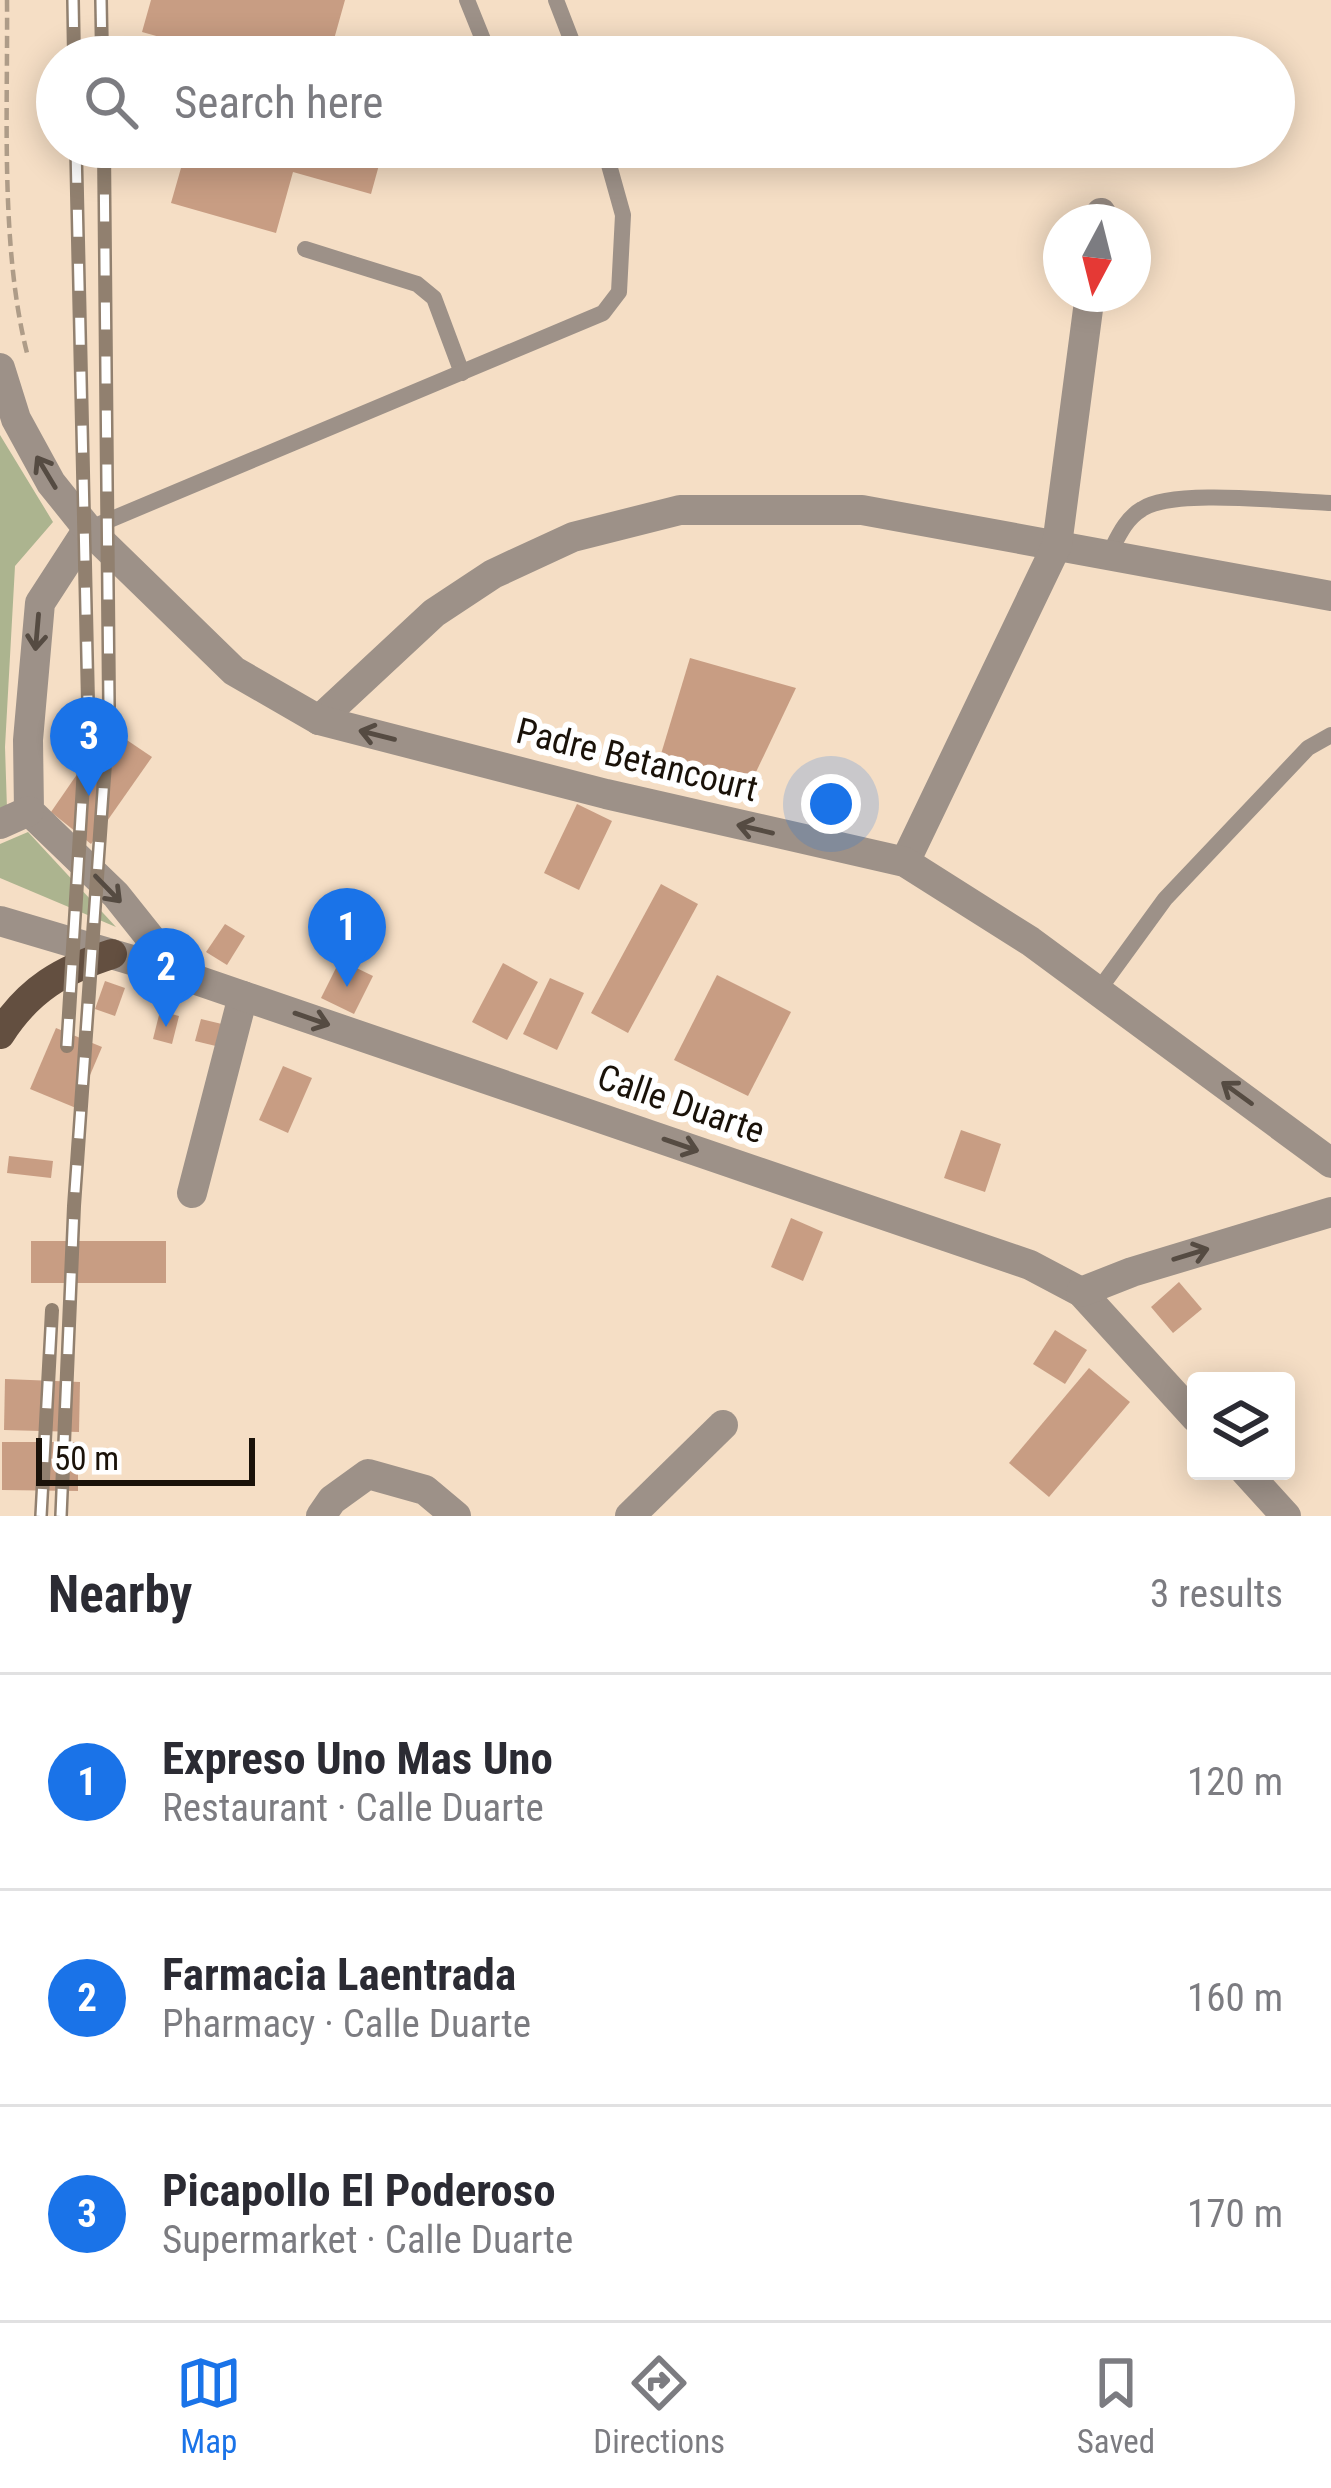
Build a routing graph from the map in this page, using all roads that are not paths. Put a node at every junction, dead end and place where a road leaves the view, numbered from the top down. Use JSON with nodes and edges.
{"nodes":[{"id":1,"x":467,"y":0,"type":"edge"},
{"id":2,"x":556,"y":0,"type":"edge"},
{"id":3,"x":482,"y":36,"type":"edge"},
{"id":4,"x":570,"y":36,"type":"edge"},
{"id":5,"x":608,"y":168,"type":"edge"},
{"id":6,"x":305,"y":249,"type":"dead end"},
{"id":7,"x":1088,"y":312,"type":"edge"},
{"id":8,"x":14,"y":360,"type":"edge"},
{"id":9,"x":462,"y":373,"type":"junction"},
{"id":10,"x":1331,"y":503,"type":"edge"},
{"id":11,"x":88,"y":529,"type":"junction"},
{"id":12,"x":1058,"y":544,"type":"junction"},
{"id":13,"x":1108,"y":554,"type":"junction"},
{"id":14,"x":1331,"y":596,"type":"edge"},
{"id":15,"x":319,"y":720,"type":"junction"},
{"id":16,"x":1331,"y":736,"type":"edge"},
{"id":17,"x":29,"y":811,"type":"junction"},
{"id":18,"x":0,"y":824,"type":"edge"},
{"id":19,"x":905,"y":862,"type":"junction"},
{"id":20,"x":0,"y":921,"type":"edge"},
{"id":21,"x":112,"y":954,"type":"junction"},
{"id":22,"x":179,"y":974,"type":"junction"},
{"id":23,"x":1098,"y":991,"type":"junction"},
{"id":24,"x":243,"y":996,"type":"junction"},
{"id":25,"x":0,"y":1034,"type":"edge"},
{"id":26,"x":1331,"y":1163,"type":"edge"},
{"id":27,"x":192,"y":1193,"type":"dead end"},
{"id":28,"x":1331,"y":1211,"type":"edge"},
{"id":29,"x":1081,"y":1292,"type":"junction"},
{"id":30,"x":1187,"y":1408,"type":"edge"},
{"id":31,"x":723,"y":1425,"type":"dead end"},
{"id":32,"x":1253,"y":1480,"type":"edge"},
{"id":33,"x":321,"y":1516,"type":"edge"},
{"id":34,"x":456,"y":1516,"type":"edge"},
{"id":35,"x":630,"y":1516,"type":"edge"},
{"id":36,"x":1286,"y":1516,"type":"edge"}],
"edges":[{"from":1,"to":3,"type":"lane"},
{"from":2,"to":4,"type":"lane"},
{"from":5,"to":9,"type":"lane"},
{"from":6,"to":9,"type":"lane"},
{"from":7,"to":12,"type":"street"},
{"from":11,"to":8,"type":"street","name":"Padre Betancourt","one_way":true},
{"from":9,"to":11,"type":"lane"},
{"from":10,"to":13,"type":"lane"},
{"from":11,"to":15,"type":"street","name":"Padre Betancourt"},
{"from":11,"to":17,"type":"street","one_way":true},
{"from":12,"to":13,"type":"street"},
{"from":12,"to":15,"type":"street"},
{"from":12,"to":19,"type":"street"},
{"from":13,"to":14,"type":"street"},
{"from":19,"to":15,"type":"street","name":"Padre Betancourt","one_way":true},
{"from":16,"to":23,"type":"lane"},
{"from":17,"to":18,"type":"street"},
{"from":17,"to":22,"type":"street","one_way":true},
{"from":19,"to":23,"type":"street","name":"Padre Betancourt"},
{"from":20,"to":21,"type":"street","name":"Calle Duarte"},
{"from":21,"to":22,"type":"street","name":"Calle Duarte"},
{"from":21,"to":25,"type":"main road"},
{"from":22,"to":24,"type":"street","name":"Calle Duarte"},
{"from":26,"to":23,"type":"street","name":"Padre Betancourt","one_way":true},
{"from":24,"to":27,"type":"street"},
{"from":24,"to":29,"type":"street","name":"Calle Duarte","one_way":true},
{"from":29,"to":28,"type":"street","one_way":true},
{"from":29,"to":30,"type":"street"},
{"from":31,"to":35,"type":"street"},
{"from":32,"to":36,"type":"street"},
{"from":33,"to":34,"type":"street"}]}
